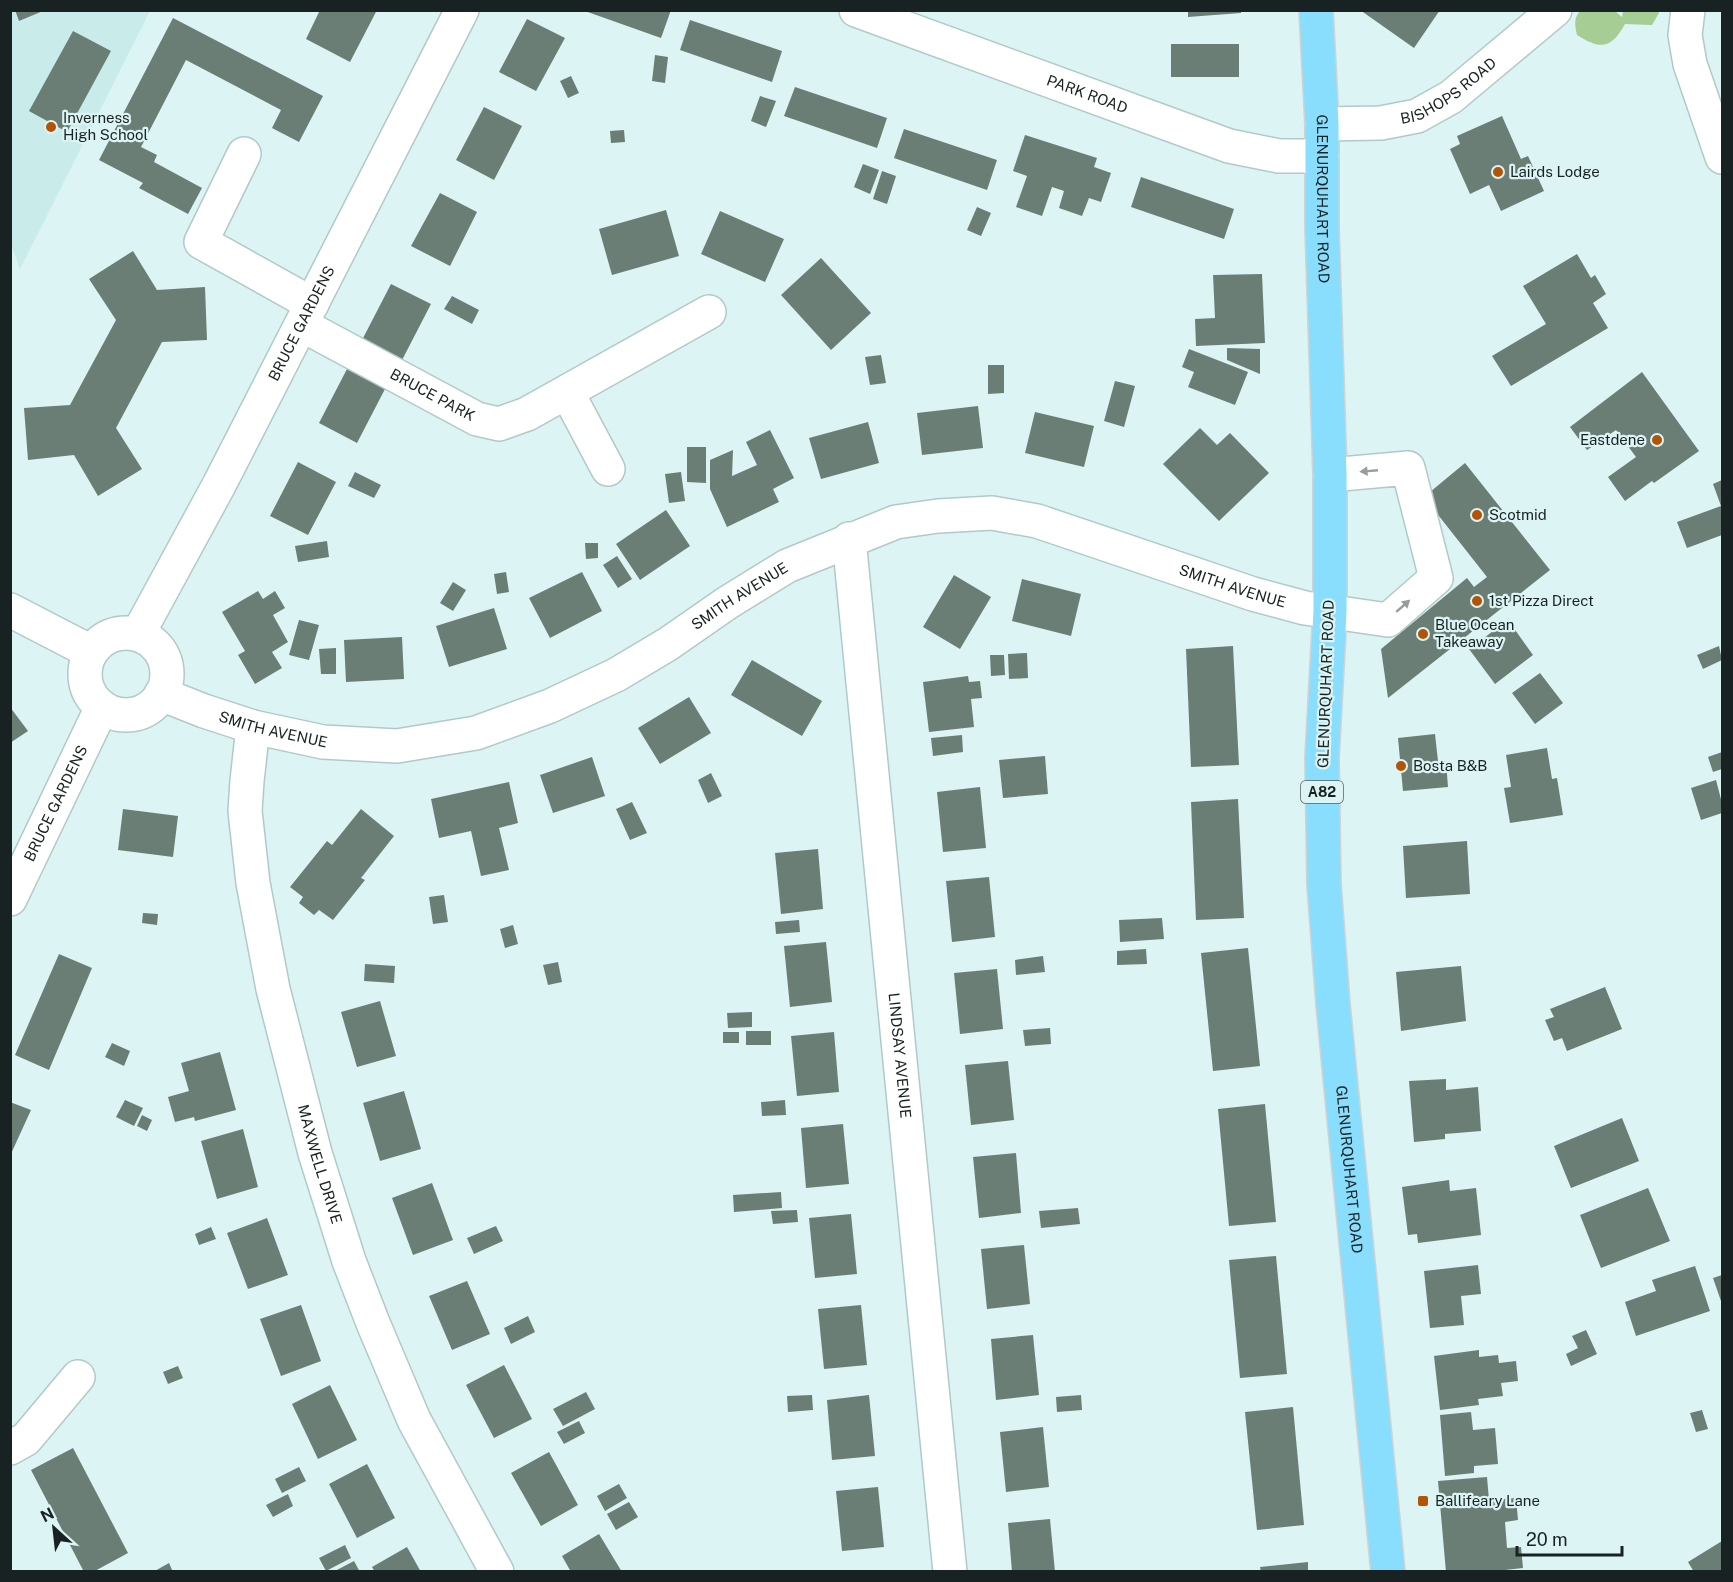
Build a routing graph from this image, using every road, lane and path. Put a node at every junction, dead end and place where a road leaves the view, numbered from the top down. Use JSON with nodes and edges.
{"nodes":[{"id":1,"x":462,"y":10,"type":"edge"},
{"id":2,"x":856,"y":10,"type":"edge"},
{"id":3,"x":1316,"y":10,"type":"edge"},
{"id":4,"x":1555,"y":10,"type":"edge"},
{"id":5,"x":1688,"y":10,"type":"edge"},
{"id":6,"x":1322,"y":140,"type":"junction"},
{"id":7,"x":244,"y":153,"type":"dead end"},
{"id":8,"x":1722,"y":158,"type":"edge"},
{"id":9,"x":709,"y":312,"type":"dead end"},
{"id":10,"x":307,"y":315,"type":"junction"},
{"id":11,"x":567,"y":392,"type":"junction"},
{"id":12,"x":608,"y":469,"type":"dead end"},
{"id":13,"x":1330,"y":475,"type":"junction"},
{"id":14,"x":849,"y":539,"type":"junction"},
{"id":15,"x":10,"y":610,"type":"edge"},
{"id":16,"x":1330,"y":611,"type":"junction"},
{"id":17,"x":138,"y":634,"type":"junction"},
{"id":18,"x":91,"y":652,"type":"junction"},
{"id":19,"x":161,"y":694,"type":"junction"},
{"id":20,"x":102,"y":707,"type":"junction"},
{"id":21,"x":253,"y":727,"type":"junction"},
{"id":22,"x":10,"y":898,"type":"edge"},
{"id":23,"x":78,"y":1377,"type":"dead end"},
{"id":24,"x":10,"y":1448,"type":"edge"},
{"id":25,"x":497,"y":1572,"type":"edge"},
{"id":26,"x":950,"y":1572,"type":"edge"},
{"id":27,"x":1388,"y":1572,"type":"edge"}],
"edges":[{"from":1,"to":10,"type":"street","name":"BRUCE GARDENS"},
{"from":2,"to":6,"type":"street","name":"PARK ROAD"},
{"from":3,"to":6,"type":"highway","name":"GLENURQUHART ROAD","number":"A82"},
{"from":4,"to":6,"type":"street","name":"BISHOPS ROAD"},
{"from":5,"to":8,"type":"street"},
{"from":6,"to":13,"type":"highway","name":"GLENURQUHART ROAD","number":"A82"},
{"from":7,"to":10,"type":"street","name":"BRUCE PARK"},
{"from":9,"to":11,"type":"street","name":"BRUCE PARK"},
{"from":10,"to":11,"type":"street","name":"BRUCE PARK"},
{"from":10,"to":17,"type":"street","name":"BRUCE GARDENS"},
{"from":11,"to":12,"type":"street"},
{"from":13,"to":16,"type":"highway","name":"GLENURQUHART ROAD","number":"A82"},
{"from":16,"to":13,"type":"street","name":"SMITH AVENUE","one_way":true},
{"from":14,"to":16,"type":"street","name":"SMITH AVENUE"},
{"from":14,"to":21,"type":"street","name":"SMITH AVENUE"},
{"from":14,"to":26,"type":"street","name":"LINDSAY AVENUE"},
{"from":15,"to":18,"type":"street"},
{"from":16,"to":27,"type":"highway","name":"GLENURQUHART ROAD","number":"A82"},
{"from":17,"to":18,"type":"street"},
{"from":17,"to":19,"type":"street"},
{"from":18,"to":20,"type":"street"},
{"from":19,"to":20,"type":"street"},
{"from":19,"to":21,"type":"street","name":"SMITH AVENUE"},
{"from":20,"to":22,"type":"street","name":"BRUCE GARDENS"},
{"from":21,"to":25,"type":"street","name":"MAXWELL DRIVE"},
{"from":23,"to":24,"type":"street"}]}
